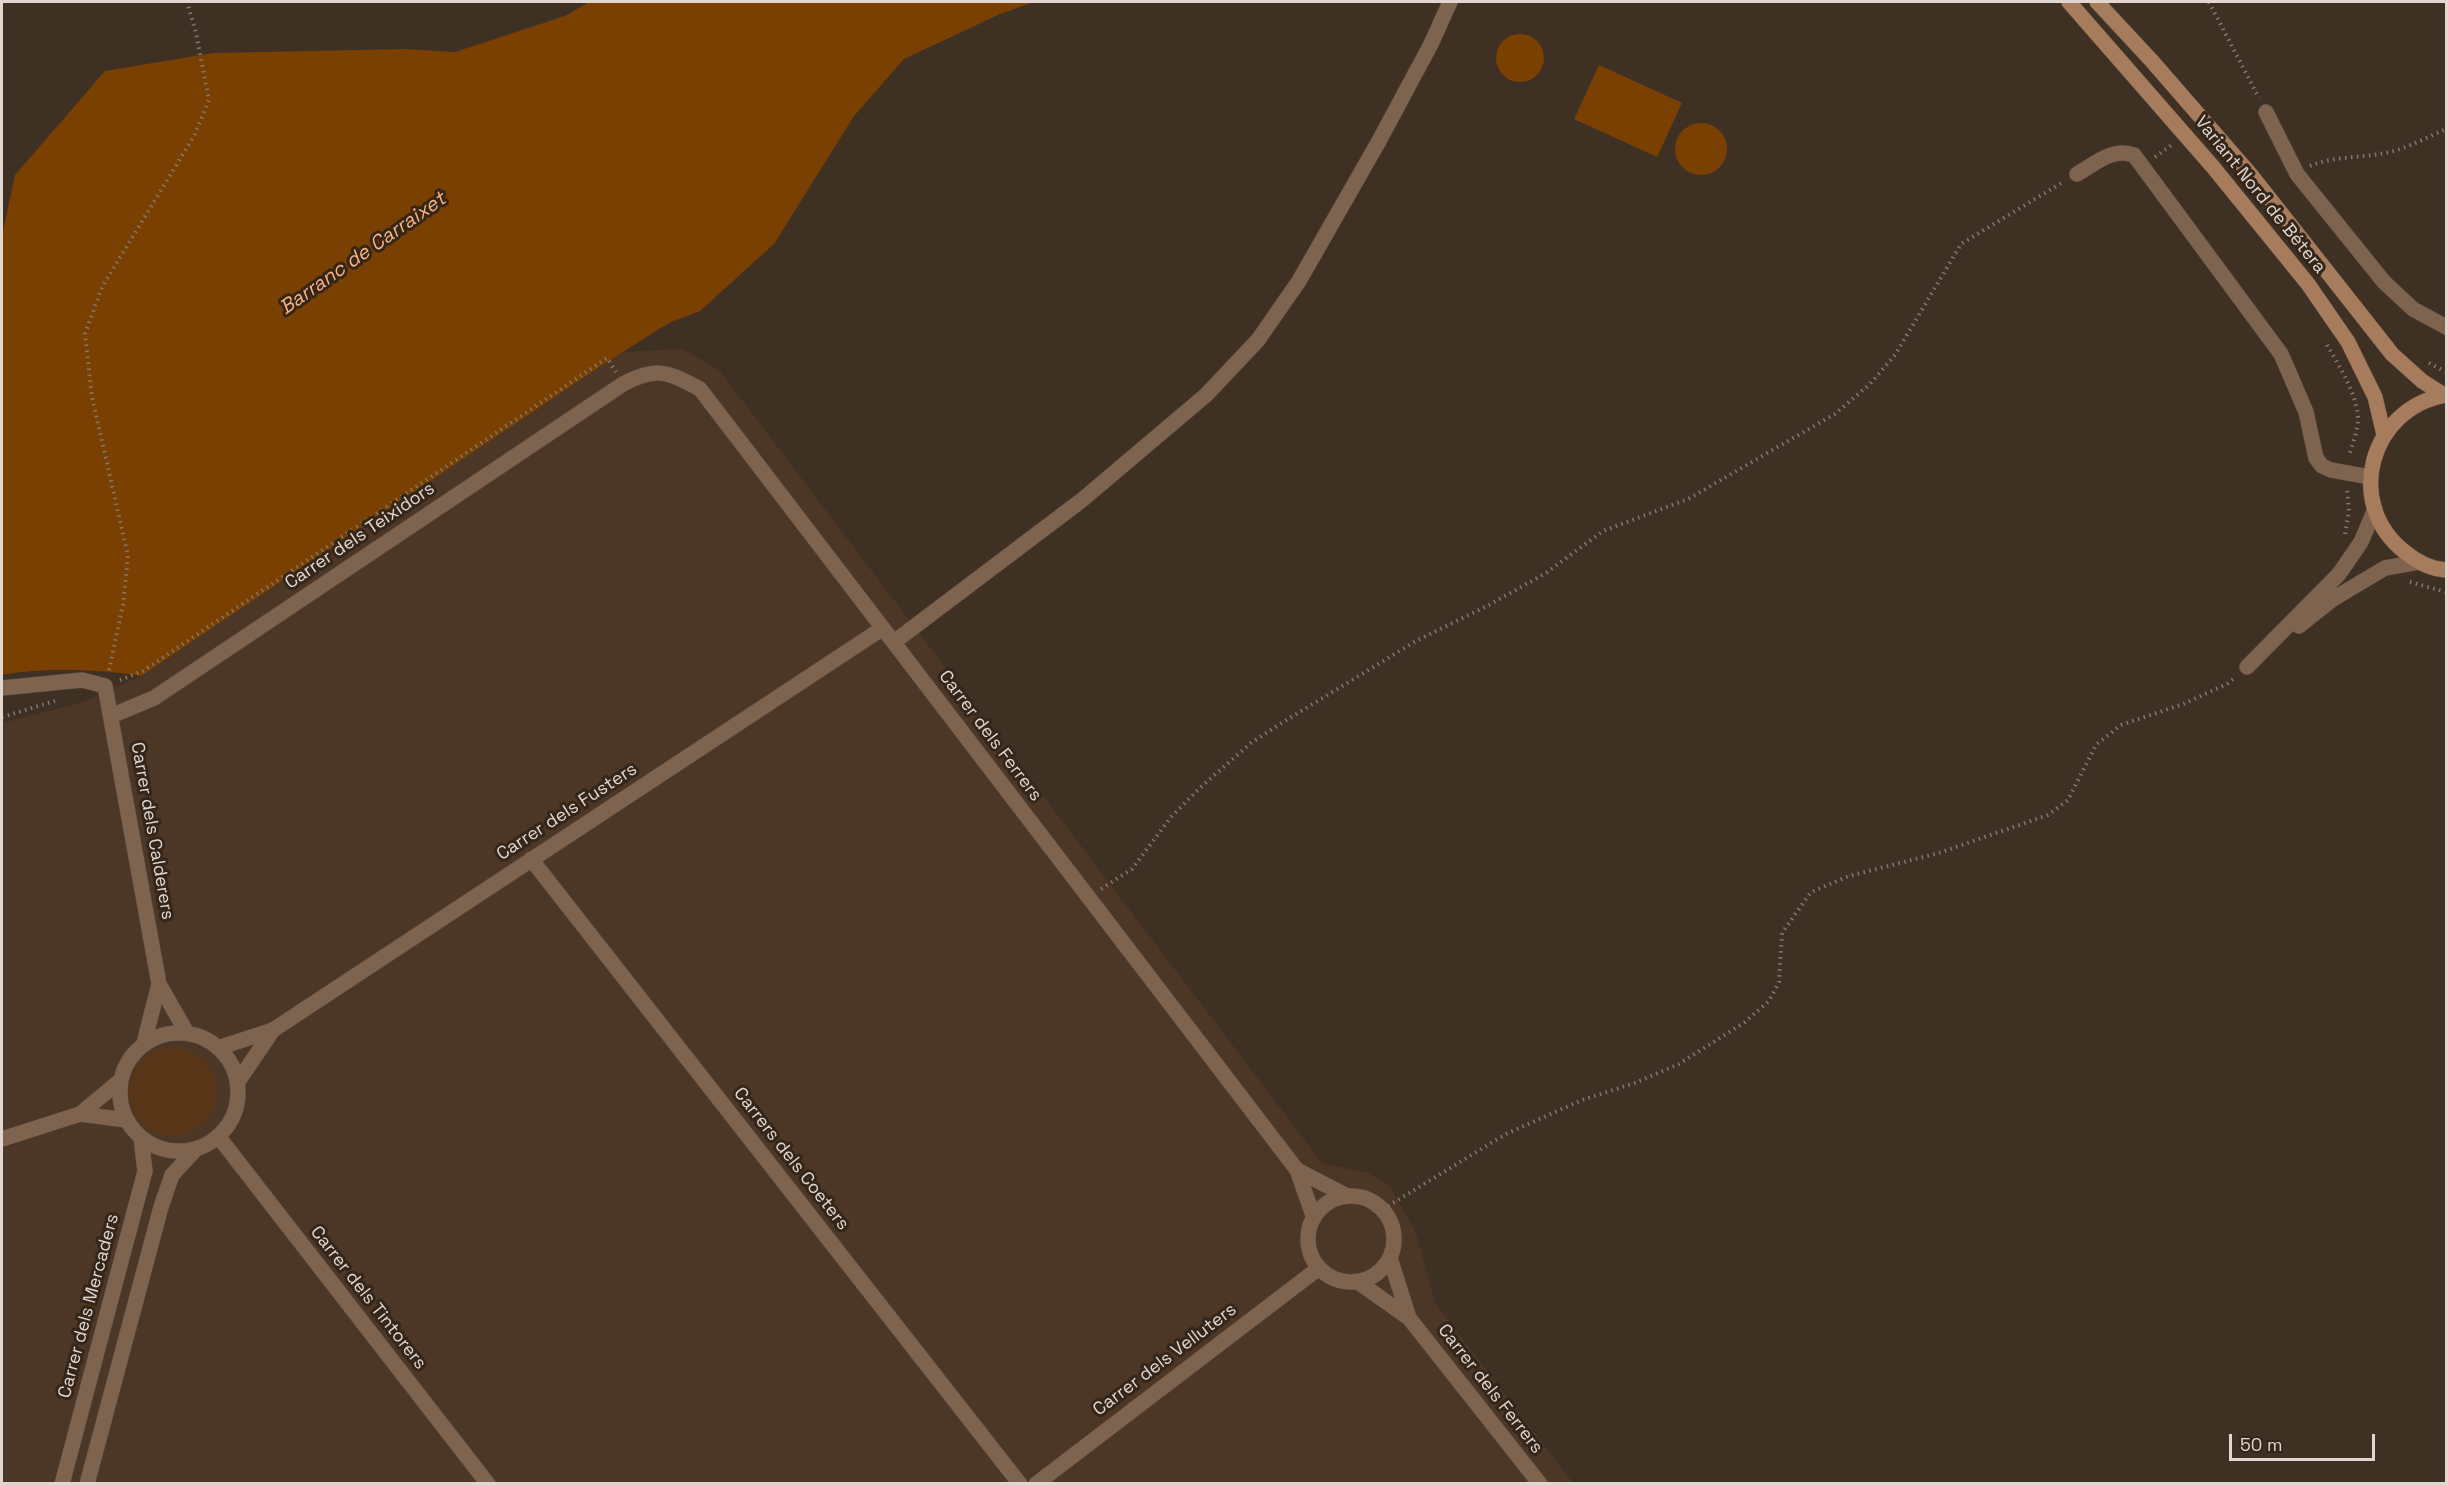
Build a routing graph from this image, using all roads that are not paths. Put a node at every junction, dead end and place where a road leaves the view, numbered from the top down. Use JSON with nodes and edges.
{"nodes":[{"id":1,"x":1450,"y":2,"type":"edge"},
{"id":2,"x":2069,"y":2,"type":"edge"},
{"id":3,"x":2097,"y":2,"type":"edge"},
{"id":4,"x":2266,"y":112,"type":"road end"},
{"id":5,"x":2077,"y":174,"type":"road end"},
{"id":6,"x":2446,"y":327,"type":"edge"},
{"id":7,"x":624,"y":383,"type":"joint"},
{"id":8,"x":2445,"y":395,"type":"edge"},
{"id":9,"x":2384,"y":435,"type":"junction"},
{"id":10,"x":2370,"y":477,"type":"junction"},
{"id":11,"x":2375,"y":508,"type":"junction"},
{"id":12,"x":2419,"y":562,"type":"junction"},
{"id":13,"x":2446,"y":570,"type":"edge"},
{"id":14,"x":882,"y":628,"type":"junction"},
{"id":15,"x":894,"y":642,"type":"junction"},
{"id":16,"x":2,"y":688,"type":"edge"},
{"id":17,"x":111,"y":716,"type":"junction"},
{"id":18,"x":531,"y":859,"type":"junction"},
{"id":19,"x":159,"y":984,"type":"junction"},
{"id":20,"x":273,"y":1030,"type":"junction"},
{"id":21,"x":187,"y":1033,"type":"junction"},
{"id":22,"x":144,"y":1043,"type":"junction"},
{"id":23,"x":218,"y":1048,"type":"junction"},
{"id":24,"x":121,"y":1080,"type":"junction"},
{"id":25,"x":237,"y":1083,"type":"junction"},
{"id":26,"x":80,"y":1114,"type":"junction"},
{"id":27,"x":126,"y":1120,"type":"junction"},
{"id":28,"x":218,"y":1136,"type":"junction"},
{"id":29,"x":141,"y":1138,"type":"junction"},
{"id":30,"x":2,"y":1139,"type":"edge"},
{"id":31,"x":197,"y":1148,"type":"junction"},
{"id":32,"x":1297,"y":1170,"type":"junction"},
{"id":33,"x":1347,"y":1196,"type":"junction"},
{"id":34,"x":1314,"y":1218,"type":"junction"},
{"id":35,"x":1390,"y":1258,"type":"junction"},
{"id":36,"x":1319,"y":1268,"type":"junction"},
{"id":37,"x":1358,"y":1282,"type":"junction"},
{"id":38,"x":1409,"y":1318,"type":"junction"},
{"id":39,"x":62,"y":1484,"type":"edge"},
{"id":40,"x":87,"y":1484,"type":"edge"},
{"id":41,"x":488,"y":1484,"type":"edge"},
{"id":42,"x":1020,"y":1484,"type":"edge"},
{"id":43,"x":1036,"y":1484,"type":"edge"},
{"id":44,"x":1540,"y":1484,"type":"edge"}],
"edges":[{"from":1,"to":15,"type":"street"},
{"from":2,"to":9,"type":"main road","name":"Variant Nord de Bétera"},
{"from":3,"to":8,"type":"main road","name":"Variant Nord de Bétera"},
{"from":4,"to":6,"type":"street"},
{"from":5,"to":10,"type":"street"},
{"from":7,"to":14,"type":"street","name":"Carrer dels Ferrers"},
{"from":7,"to":17,"type":"street","name":"Carrer dels Teixidors"},
{"from":8,"to":9,"type":"main road","name":"Variant Nord de Bétera"},
{"from":9,"to":10,"type":"main road","name":"Variant Nord de Bétera"},
{"from":10,"to":11,"type":"main road","name":"Variant Nord de Bétera"},
{"from":11,"to":12,"type":"main road","name":"Variant Nord de Bétera"},
{"from":11,"to":12,"type":"street"},
{"from":12,"to":13,"type":"main road","name":"Variant Nord de Bétera"},
{"from":14,"to":15,"type":"street","name":"Carrer dels Ferrers"},
{"from":14,"to":18,"type":"street","name":"Carrer dels Fusters"},
{"from":15,"to":32,"type":"street","name":"Carrer dels Ferrers"},
{"from":16,"to":17,"type":"street","name":"Carrer dels Calderers"},
{"from":17,"to":19,"type":"street","name":"Carrer dels Calderers"},
{"from":18,"to":20,"type":"street","name":"Carrer dels Fusters"},
{"from":18,"to":42,"type":"street","name":"Carrers dels Coeters"},
{"from":19,"to":21,"type":"street","name":"Carrer dels Calderers"},
{"from":19,"to":22,"type":"street","name":"Carrer dels Calderers"},
{"from":20,"to":23,"type":"street","name":"Carrer dels Fusters"},
{"from":20,"to":25,"type":"street","name":"Carrer dels Fusters"},
{"from":21,"to":22,"type":"street"},
{"from":21,"to":23,"type":"street"},
{"from":22,"to":24,"type":"street"},
{"from":23,"to":25,"type":"street"},
{"from":24,"to":26,"type":"street"},
{"from":24,"to":27,"type":"street"},
{"from":25,"to":28,"type":"street"},
{"from":26,"to":27,"type":"street"},
{"from":26,"to":30,"type":"street"},
{"from":27,"to":29,"type":"street"},
{"from":28,"to":31,"type":"street"},
{"from":28,"to":41,"type":"street","name":"Carrer dels Tintorers"},
{"from":29,"to":31,"type":"street"},
{"from":29,"to":39,"type":"street","name":"Carrer dels Mercaders"},
{"from":31,"to":40,"type":"street"},
{"from":32,"to":33,"type":"street","name":"Carrer dels Ferrers"},
{"from":32,"to":34,"type":"street","name":"Carrer dels Ferrers"},
{"from":33,"to":34,"type":"street"},
{"from":33,"to":35,"type":"street"},
{"from":34,"to":36,"type":"street"},
{"from":35,"to":37,"type":"street"},
{"from":35,"to":38,"type":"street","name":"Carrer dels Ferrers"},
{"from":36,"to":37,"type":"street"},
{"from":36,"to":43,"type":"street","name":"Carrer dels Velluters"},
{"from":37,"to":38,"type":"street","name":"Carrer dels Ferrers"},
{"from":38,"to":44,"type":"street","name":"Carrer dels Ferrers"}]}
